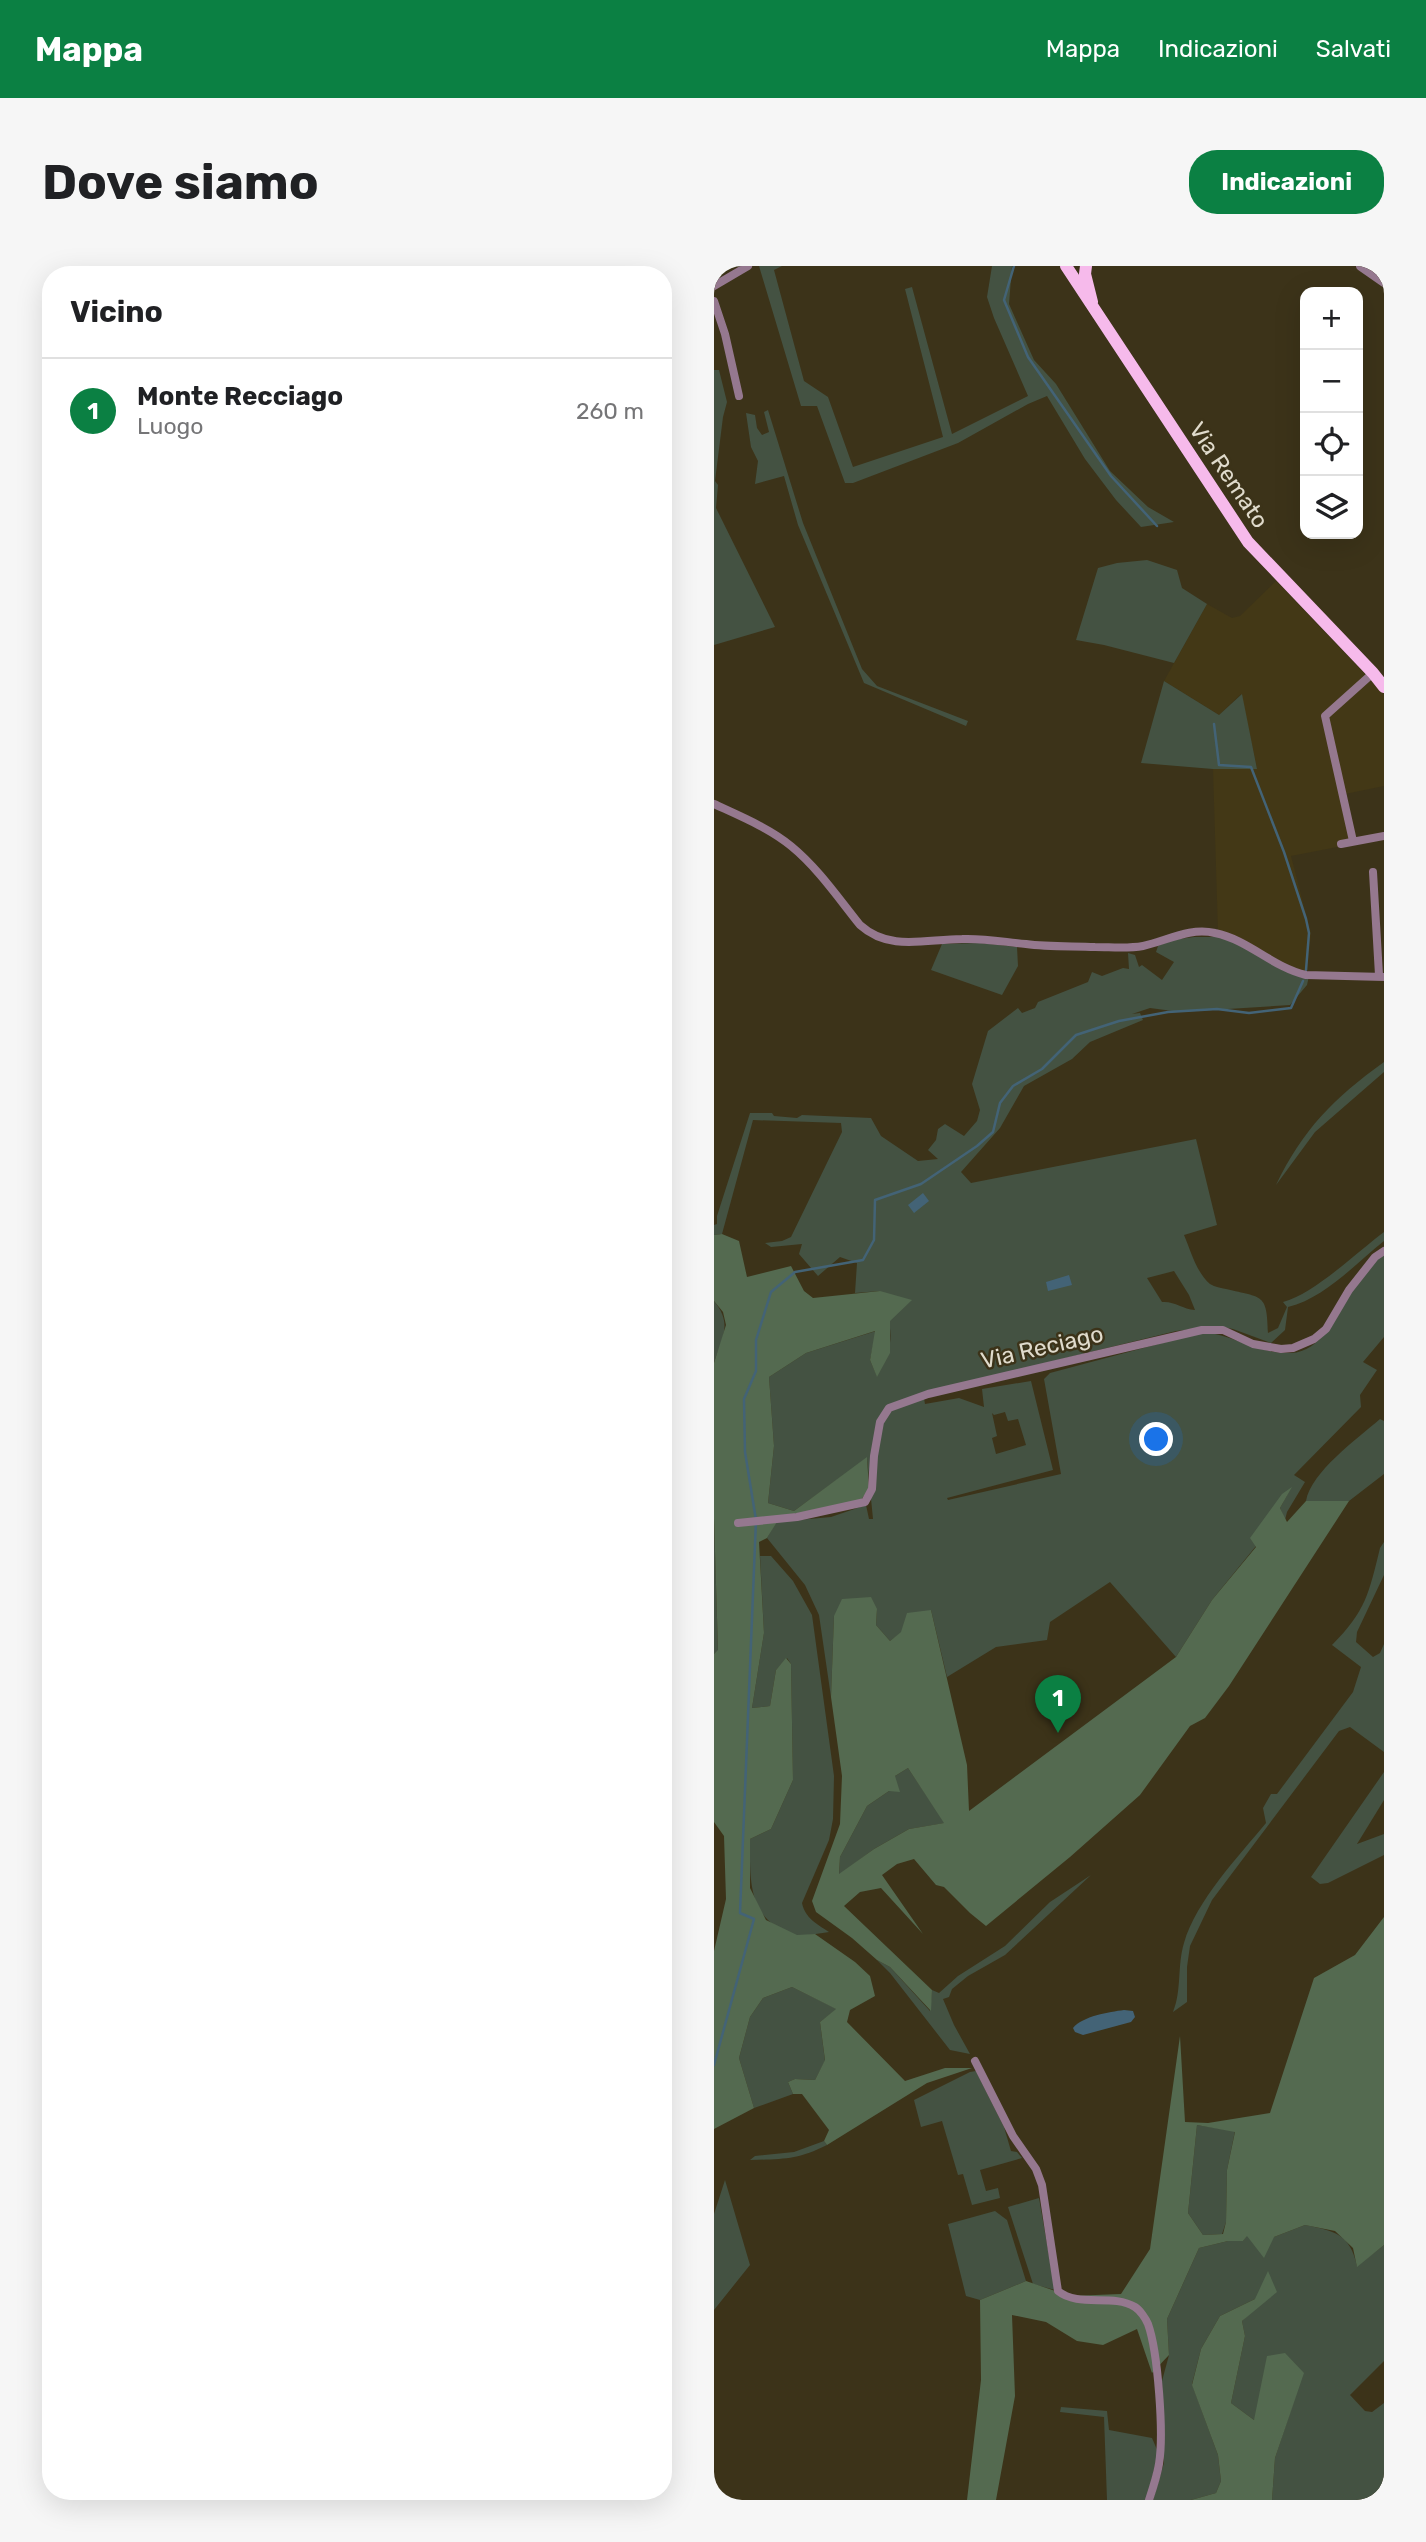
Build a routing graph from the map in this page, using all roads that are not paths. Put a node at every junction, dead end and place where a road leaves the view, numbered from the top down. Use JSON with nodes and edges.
{"nodes":[{"id":1,"x":748,"y":266,"type":"edge"},
{"id":2,"x":1066,"y":266,"type":"edge"},
{"id":3,"x":1086,"y":266,"type":"edge"},
{"id":4,"x":1361,"y":266,"type":"edge"},
{"id":5,"x":1384,"y":282,"type":"edge"},
{"id":6,"x":714,"y":286,"type":"edge"},
{"id":7,"x":714,"y":301,"type":"edge"},
{"id":8,"x":1094,"y":309,"type":"junction"},
{"id":9,"x":739,"y":396,"type":"dead end"},
{"id":10,"x":1373,"y":673,"type":"junction"},
{"id":11,"x":1384,"y":687,"type":"edge"},
{"id":12,"x":714,"y":804,"type":"edge"},
{"id":13,"x":1384,"y":836,"type":"edge"},
{"id":14,"x":1353,"y":841,"type":"junction"},
{"id":15,"x":1341,"y":844,"type":"dead end"},
{"id":16,"x":1373,"y":872,"type":"dead end"},
{"id":17,"x":1381,"y":976,"type":"edge"},
{"id":18,"x":1384,"y":1251,"type":"edge"},
{"id":19,"x":738,"y":1523,"type":"dead end"},
{"id":20,"x":975,"y":2061,"type":"dead end"},
{"id":21,"x":1149,"y":2500,"type":"edge"}],
"edges":[{"from":1,"to":6,"type":"street"},
{"from":2,"to":8,"type":"main road","name":"Via Remato"},
{"from":3,"to":8,"type":"main road"},
{"from":4,"to":5,"type":"street"},
{"from":7,"to":9,"type":"street"},
{"from":8,"to":10,"type":"main road","name":"Via Remato"},
{"from":10,"to":11,"type":"main road","name":"Via Remato"},
{"from":10,"to":14,"type":"street"},
{"from":12,"to":17,"type":"street"},
{"from":13,"to":14,"type":"street"},
{"from":14,"to":15,"type":"street"},
{"from":16,"to":17,"type":"street"},
{"from":18,"to":19,"type":"street","name":"Via Reciago"},
{"from":20,"to":21,"type":"street"}]}
